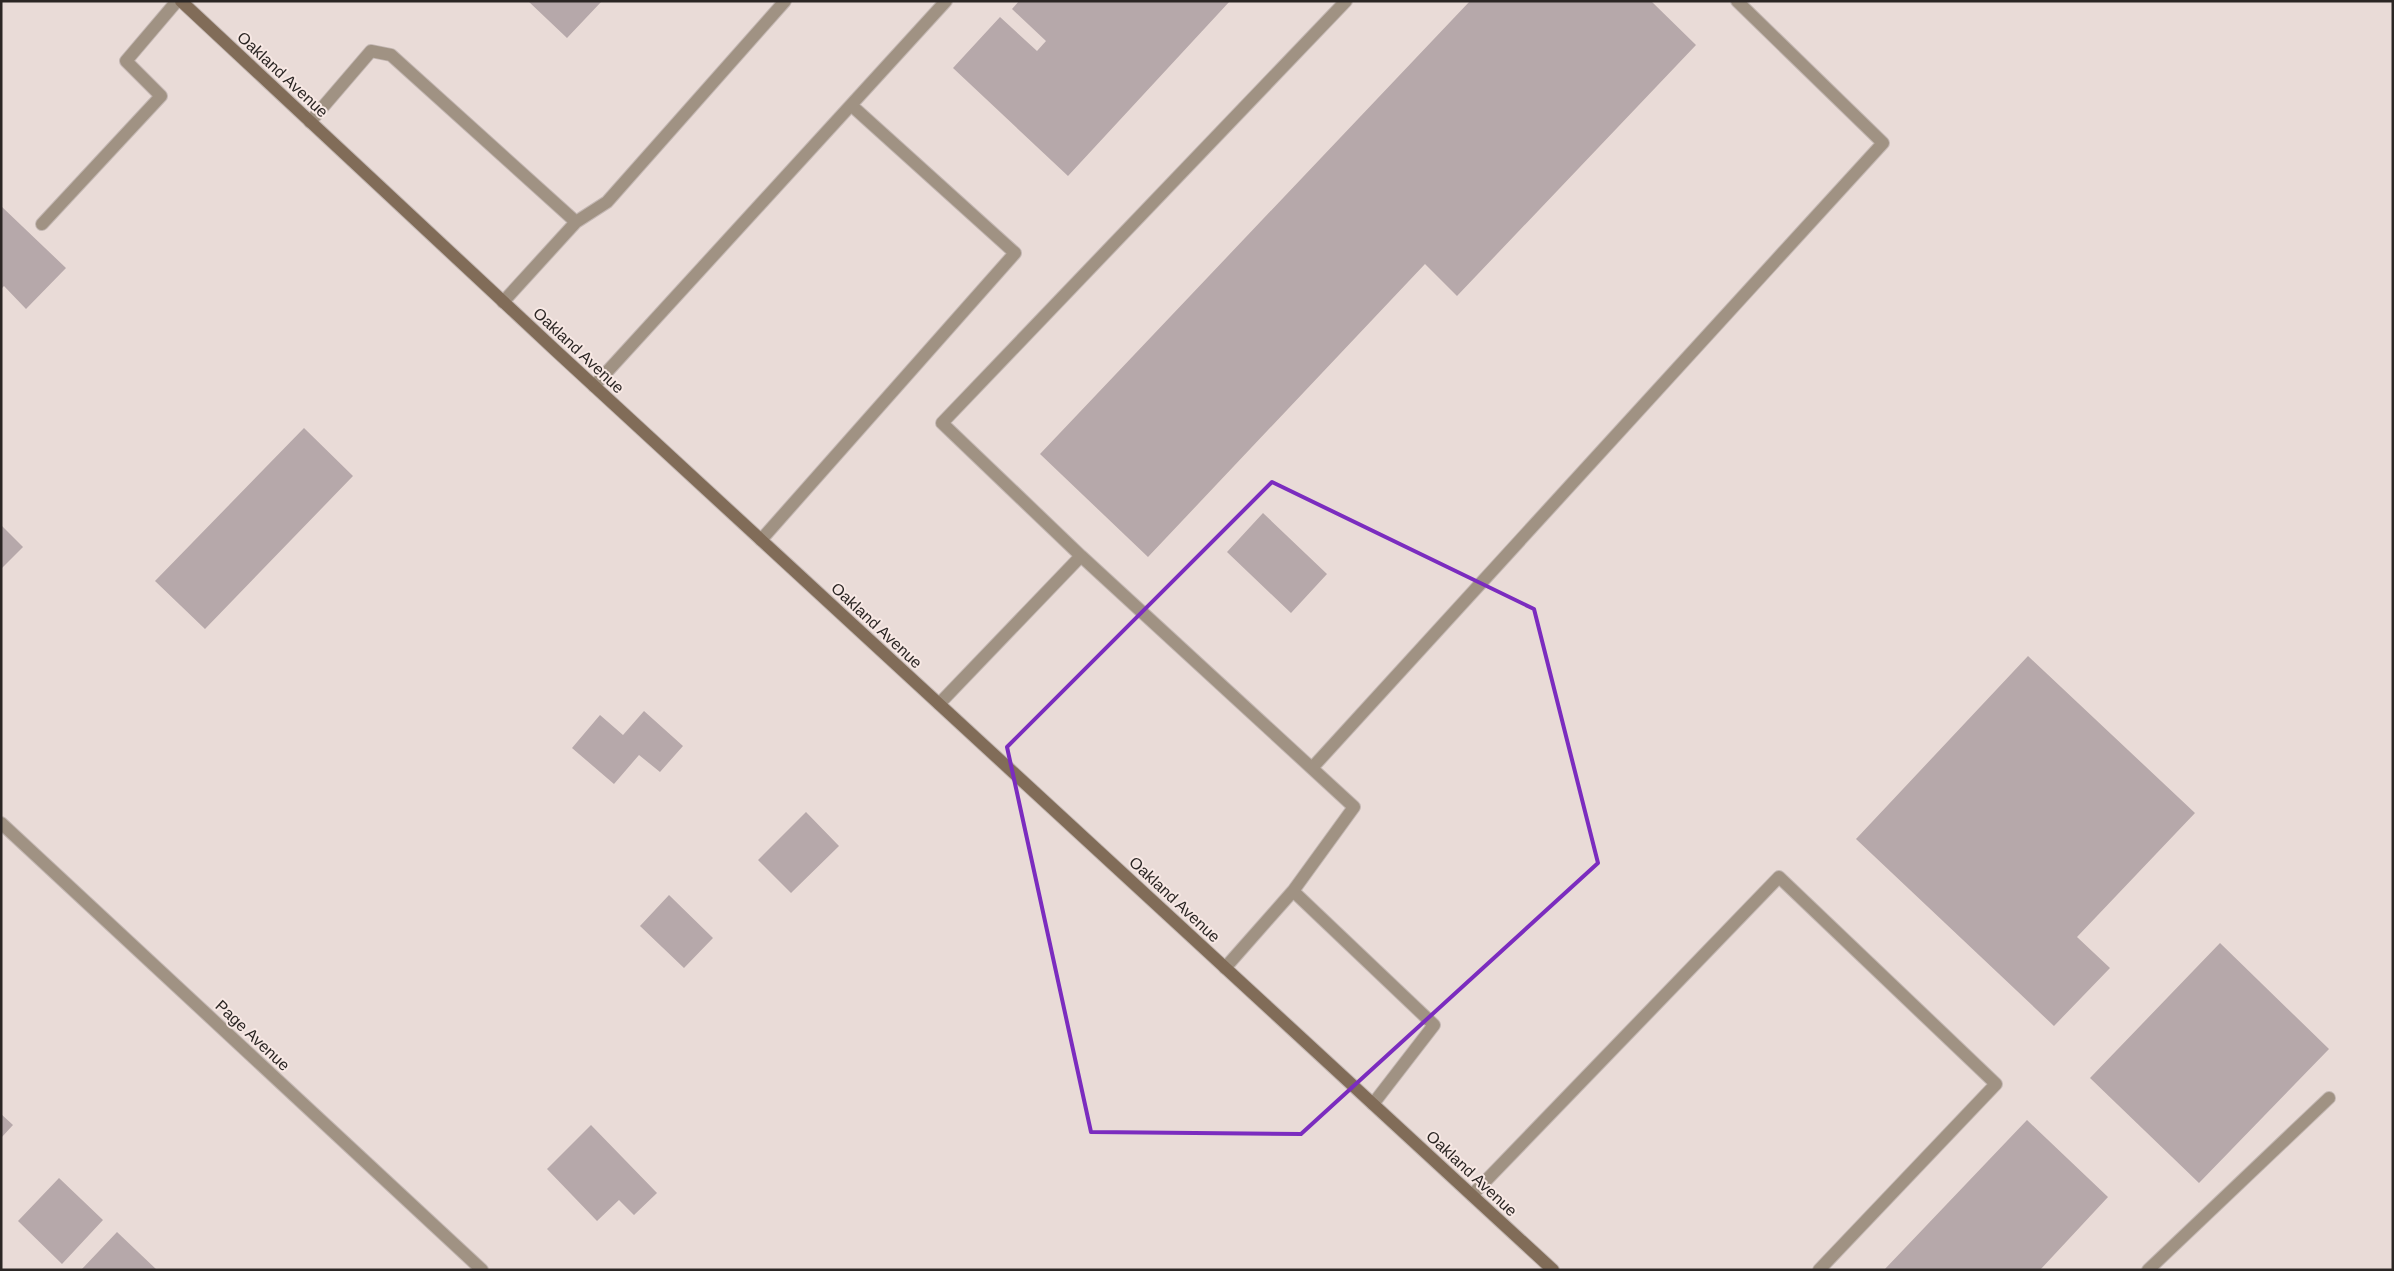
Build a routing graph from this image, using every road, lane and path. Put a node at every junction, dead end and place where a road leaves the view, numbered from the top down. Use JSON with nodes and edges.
{"nodes":[{"id":1,"x":179,"y":1,"type":"edge"},
{"id":2,"x":785,"y":1,"type":"edge"},
{"id":3,"x":946,"y":1,"type":"edge"},
{"id":4,"x":1346,"y":1,"type":"edge"},
{"id":5,"x":1736,"y":1,"type":"edge"},
{"id":6,"x":851,"y":105,"type":"junction"},
{"id":7,"x":310,"y":122,"type":"junction"},
{"id":8,"x":576,"y":222,"type":"junction"},
{"id":9,"x":42,"y":224,"type":"dead end"},
{"id":10,"x":503,"y":302,"type":"junction"},
{"id":11,"x":594,"y":386,"type":"junction"},
{"id":12,"x":761,"y":540,"type":"junction"},
{"id":13,"x":1081,"y":556,"type":"junction"},
{"id":14,"x":939,"y":704,"type":"junction"},
{"id":15,"x":1312,"y":768,"type":"junction"},
{"id":16,"x":1,"y":823,"type":"edge"},
{"id":17,"x":1293,"y":891,"type":"junction"},
{"id":18,"x":1225,"y":968,"type":"junction"},
{"id":19,"x":2329,"y":1098,"type":"dead end"},
{"id":20,"x":1373,"y":1104,"type":"junction"},
{"id":21,"x":1472,"y":1195,"type":"junction"},
{"id":22,"x":482,"y":1270,"type":"edge"},
{"id":23,"x":1553,"y":1270,"type":"edge"},
{"id":24,"x":1819,"y":1270,"type":"edge"},
{"id":25,"x":2148,"y":1270,"type":"edge"}],
"edges":[{"from":1,"to":7,"type":"street","name":"Oakland Avenue"},
{"from":1,"to":9,"type":"street"},
{"from":2,"to":8,"type":"street"},
{"from":3,"to":6,"type":"street"},
{"from":4,"to":13,"type":"street"},
{"from":5,"to":15,"type":"street"},
{"from":6,"to":11,"type":"street"},
{"from":6,"to":12,"type":"street"},
{"from":7,"to":8,"type":"street"},
{"from":7,"to":10,"type":"street","name":"Oakland Avenue"},
{"from":8,"to":10,"type":"street"},
{"from":10,"to":11,"type":"street","name":"Oakland Avenue"},
{"from":11,"to":12,"type":"street","name":"Oakland Avenue"},
{"from":12,"to":14,"type":"street","name":"Oakland Avenue"},
{"from":13,"to":14,"type":"street"},
{"from":13,"to":15,"type":"street"},
{"from":14,"to":18,"type":"street","name":"Oakland Avenue"},
{"from":15,"to":17,"type":"street"},
{"from":16,"to":22,"type":"street","name":"Page Avenue"},
{"from":17,"to":18,"type":"street"},
{"from":17,"to":20,"type":"street"},
{"from":18,"to":20,"type":"street","name":"Oakland Avenue"},
{"from":19,"to":25,"type":"street"},
{"from":20,"to":21,"type":"street","name":"Oakland Avenue"},
{"from":21,"to":23,"type":"street","name":"Oakland Avenue"},
{"from":21,"to":24,"type":"street"}]}
